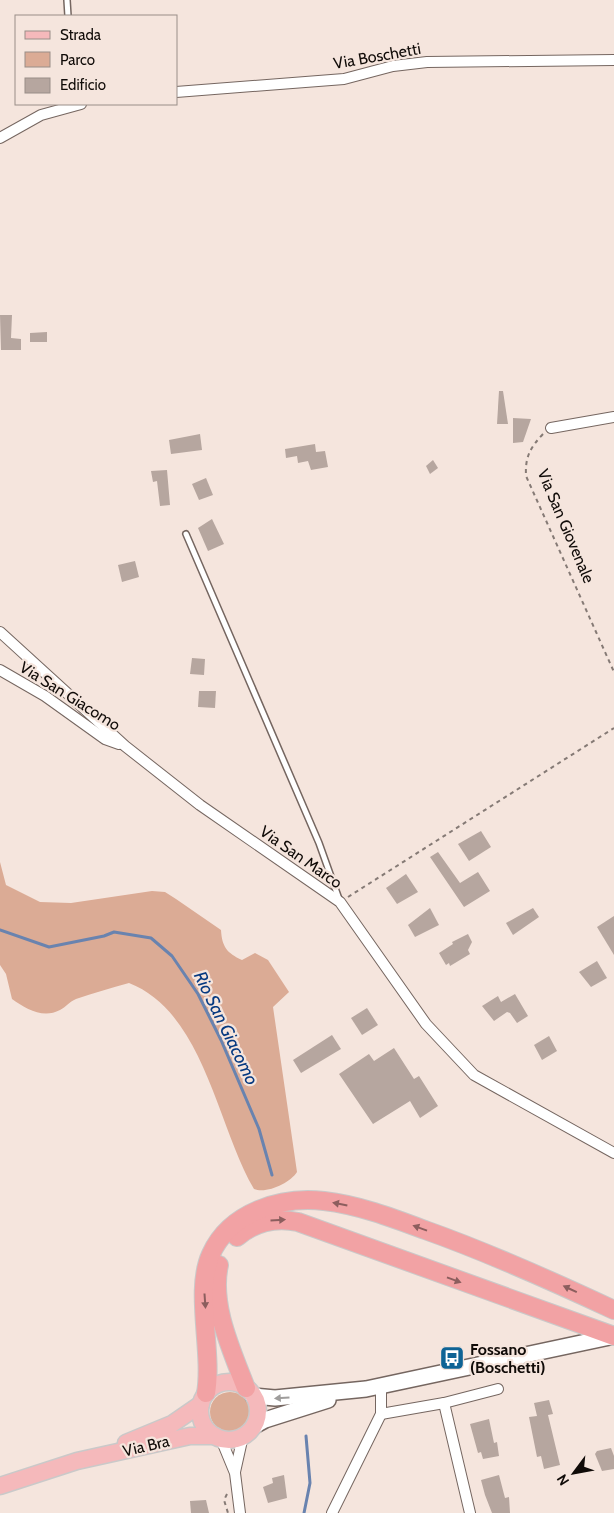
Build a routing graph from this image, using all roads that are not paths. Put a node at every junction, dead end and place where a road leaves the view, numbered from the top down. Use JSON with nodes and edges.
{"nodes":[{"id":1,"x":67,"y":0,"type":"edge"},
{"id":2,"x":68,"y":15,"type":"edge"},
{"id":3,"x":614,"y":60,"type":"edge"},
{"id":4,"x":178,"y":92,"type":"edge"},
{"id":5,"x":69,"y":105,"type":"edge"},
{"id":6,"x":0,"y":138,"type":"edge"},
{"id":7,"x":614,"y":417,"type":"edge"},
{"id":8,"x":550,"y":428,"type":"road end"},
{"id":9,"x":186,"y":534,"type":"dead end"},
{"id":10,"x":0,"y":632,"type":"edge"},
{"id":11,"x":0,"y":670,"type":"edge"},
{"id":12,"x":125,"y":746,"type":"junction"},
{"id":13,"x":340,"y":902,"type":"junction"},
{"id":14,"x":614,"y":1153,"type":"edge"},
{"id":15,"x":614,"y":1310,"type":"edge"},
{"id":16,"x":614,"y":1336,"type":"edge"},
{"id":17,"x":373,"y":1388,"type":"junction"},
{"id":18,"x":498,"y":1389,"type":"dead end"},
{"id":19,"x":250,"y":1392,"type":"junction"},
{"id":20,"x":204,"y":1398,"type":"junction"},
{"id":21,"x":444,"y":1403,"type":"junction"},
{"id":22,"x":381,"y":1414,"type":"junction"},
{"id":23,"x":248,"y":1431,"type":"junction"},
{"id":24,"x":218,"y":1438,"type":"junction"},
{"id":25,"x":78,"y":1461,"type":"junction"},
{"id":26,"x":235,"y":1473,"type":"junction"},
{"id":27,"x":0,"y":1486,"type":"edge"},
{"id":28,"x":240,"y":1513,"type":"edge"},
{"id":29,"x":332,"y":1513,"type":"edge"},
{"id":30,"x":470,"y":1513,"type":"edge"}],
"edges":[{"from":1,"to":2,"type":"lane"},
{"from":3,"to":4,"type":"street","name":"Via Boschetti"},
{"from":5,"to":6,"type":"street"},
{"from":7,"to":8,"type":"street"},
{"from":9,"to":13,"type":"lane"},
{"from":10,"to":12,"type":"street","name":"Via San Marco"},
{"from":11,"to":12,"type":"street","name":"Via San Giacomo"},
{"from":12,"to":13,"type":"street","name":"Via San Marco"},
{"from":13,"to":14,"type":"street","name":"Via San Marco"},
{"from":15,"to":20,"type":"highway","one_way":true},
{"from":16,"to":17,"type":"main road"},
{"from":19,"to":16,"type":"highway","one_way":true},
{"from":17,"to":19,"type":"main road","one_way":true},
{"from":17,"to":22,"type":"street"},
{"from":17,"to":23,"type":"main road"},
{"from":18,"to":21,"type":"street"},
{"from":19,"to":20,"type":"main road"},
{"from":19,"to":23,"type":"main road"},
{"from":20,"to":24,"type":"main road"},
{"from":20,"to":25,"type":"main road","name":"Via Bra"},
{"from":21,"to":22,"type":"street"},
{"from":21,"to":30,"type":"street"},
{"from":22,"to":29,"type":"street"},
{"from":23,"to":24,"type":"main road"},
{"from":23,"to":26,"type":"street"},
{"from":24,"to":25,"type":"main road","name":"Via Bra"},
{"from":24,"to":26,"type":"street"},
{"from":25,"to":27,"type":"main road","name":"Via Bra"},
{"from":26,"to":28,"type":"street"}]}
